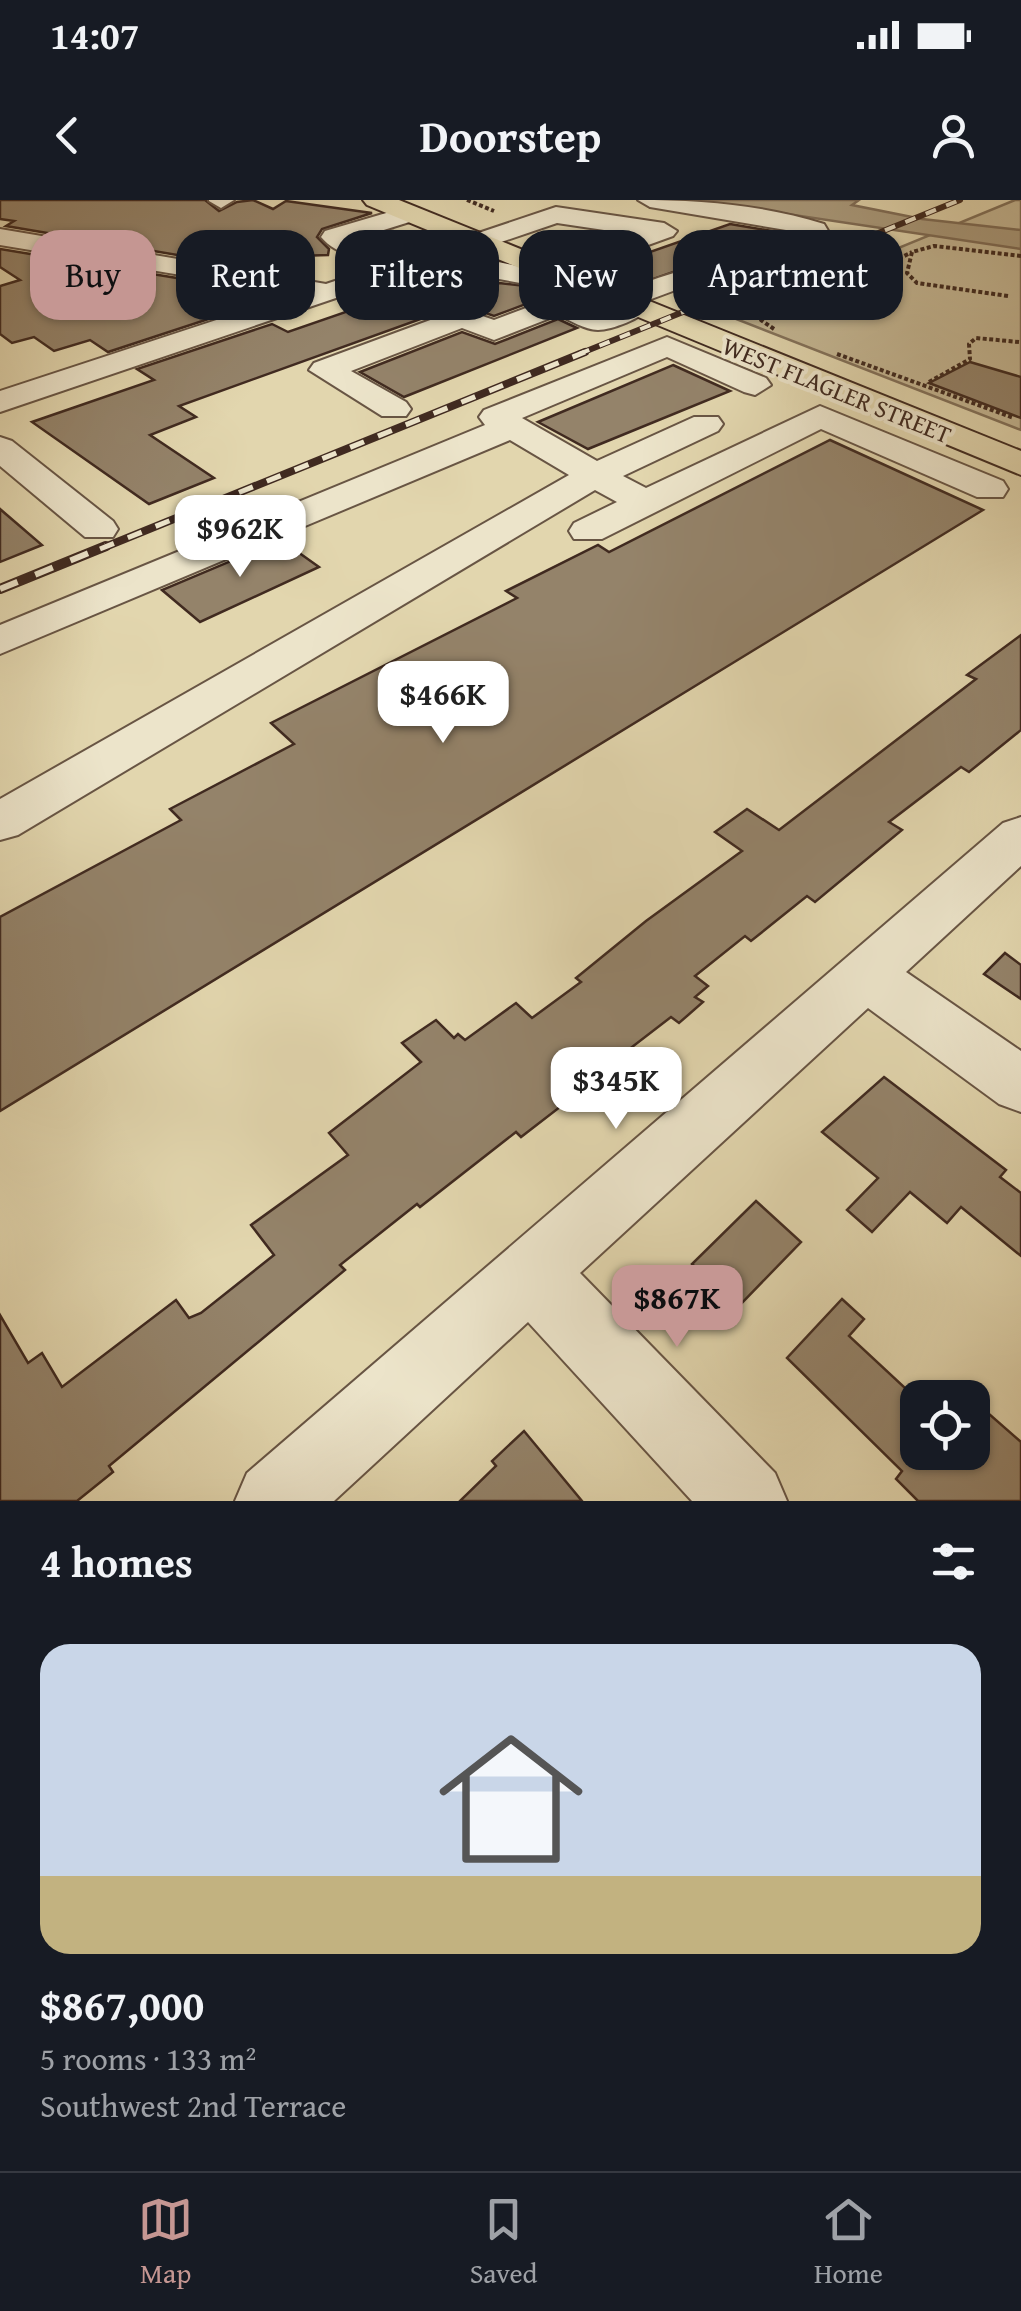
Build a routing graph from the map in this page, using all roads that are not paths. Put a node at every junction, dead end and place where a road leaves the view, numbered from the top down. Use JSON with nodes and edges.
{"nodes":[{"id":1,"x":350,"y":200,"type":"tunnel mouth"},
{"id":2,"x":650,"y":200,"type":"edge"},
{"id":3,"x":392,"y":230,"type":"tunnel mouth"},
{"id":4,"x":499,"y":234,"type":"edge"},
{"id":5,"x":653,"y":236,"type":"edge"},
{"id":6,"x":0,"y":237,"type":"edge"},
{"id":7,"x":335,"y":287,"type":"edge"},
{"id":8,"x":329,"y":293,"type":"junction"},
{"id":9,"x":653,"y":294,"type":"edge"},
{"id":10,"x":653,"y":305,"type":"edge"},
{"id":11,"x":653,"y":305,"type":"edge"},
{"id":12,"x":519,"y":312,"type":"edge"},
{"id":13,"x":819,"y":365,"type":"junction"},
{"id":14,"x":0,"y":368,"type":"edge"},
{"id":15,"x":66,"y":380,"type":"junction"},
{"id":16,"x":863,"y":391,"type":"junction"},
{"id":17,"x":757,"y":393,"type":"junction"},
{"id":18,"x":0,"y":402,"type":"edge"},
{"id":19,"x":394,"y":409,"type":"dead end"},
{"id":20,"x":508,"y":428,"type":"junction"},
{"id":21,"x":0,"y":448,"type":"edge"},
{"id":22,"x":1013,"y":455,"type":"edge"},
{"id":23,"x":595,"y":475,"type":"junction"},
{"id":24,"x":645,"y":503,"type":"junction"},
{"id":25,"x":99,"y":529,"type":"dead end"},
{"id":26,"x":588,"y":531,"type":"dead end"},
{"id":27,"x":0,"y":640,"type":"edge"},
{"id":28,"x":0,"y":822,"type":"edge"},
{"id":29,"x":1021,"y":836,"type":"edge"},
{"id":30,"x":866,"y":975,"type":"junction"},
{"id":31,"x":1021,"y":1085,"type":"edge"},
{"id":32,"x":530,"y":1272,"type":"junction"},
{"id":33,"x":275,"y":1501,"type":"edge"},
{"id":34,"x":746,"y":1501,"type":"edge"}],
"edges":[{"from":1,"to":3,"type":"street"},
{"from":2,"to":9,"type":"street"},
{"from":4,"to":5,"type":"street"},
{"from":6,"to":8,"type":"street"},
{"from":7,"to":8,"type":"street"},
{"from":8,"to":15,"type":"street"},
{"from":10,"to":13,"type":"main road","name":"WEST FLAGLER STREET"},
{"from":11,"to":16,"type":"main road","name":"WEST FLAGLER STREET"},
{"from":12,"to":19,"type":"street"},
{"from":13,"to":16,"type":"main road","name":"WEST FLAGLER STREET"},
{"from":13,"to":17,"type":"street"},
{"from":14,"to":15,"type":"street"},
{"from":15,"to":18,"type":"street"},
{"from":16,"to":22,"type":"main road","name":"WEST FLAGLER STREET"},
{"from":17,"to":20,"type":"street"},
{"from":17,"to":23,"type":"street"},
{"from":20,"to":23,"type":"street"},
{"from":20,"to":27,"type":"street"},
{"from":21,"to":25,"type":"street"},
{"from":22,"to":24,"type":"street"},
{"from":23,"to":24,"type":"street"},
{"from":23,"to":28,"type":"street"},
{"from":24,"to":26,"type":"street"},
{"from":29,"to":30,"type":"street"},
{"from":30,"to":31,"type":"street"},
{"from":30,"to":32,"type":"street"},
{"from":32,"to":33,"type":"street"},
{"from":32,"to":34,"type":"street"}]}
